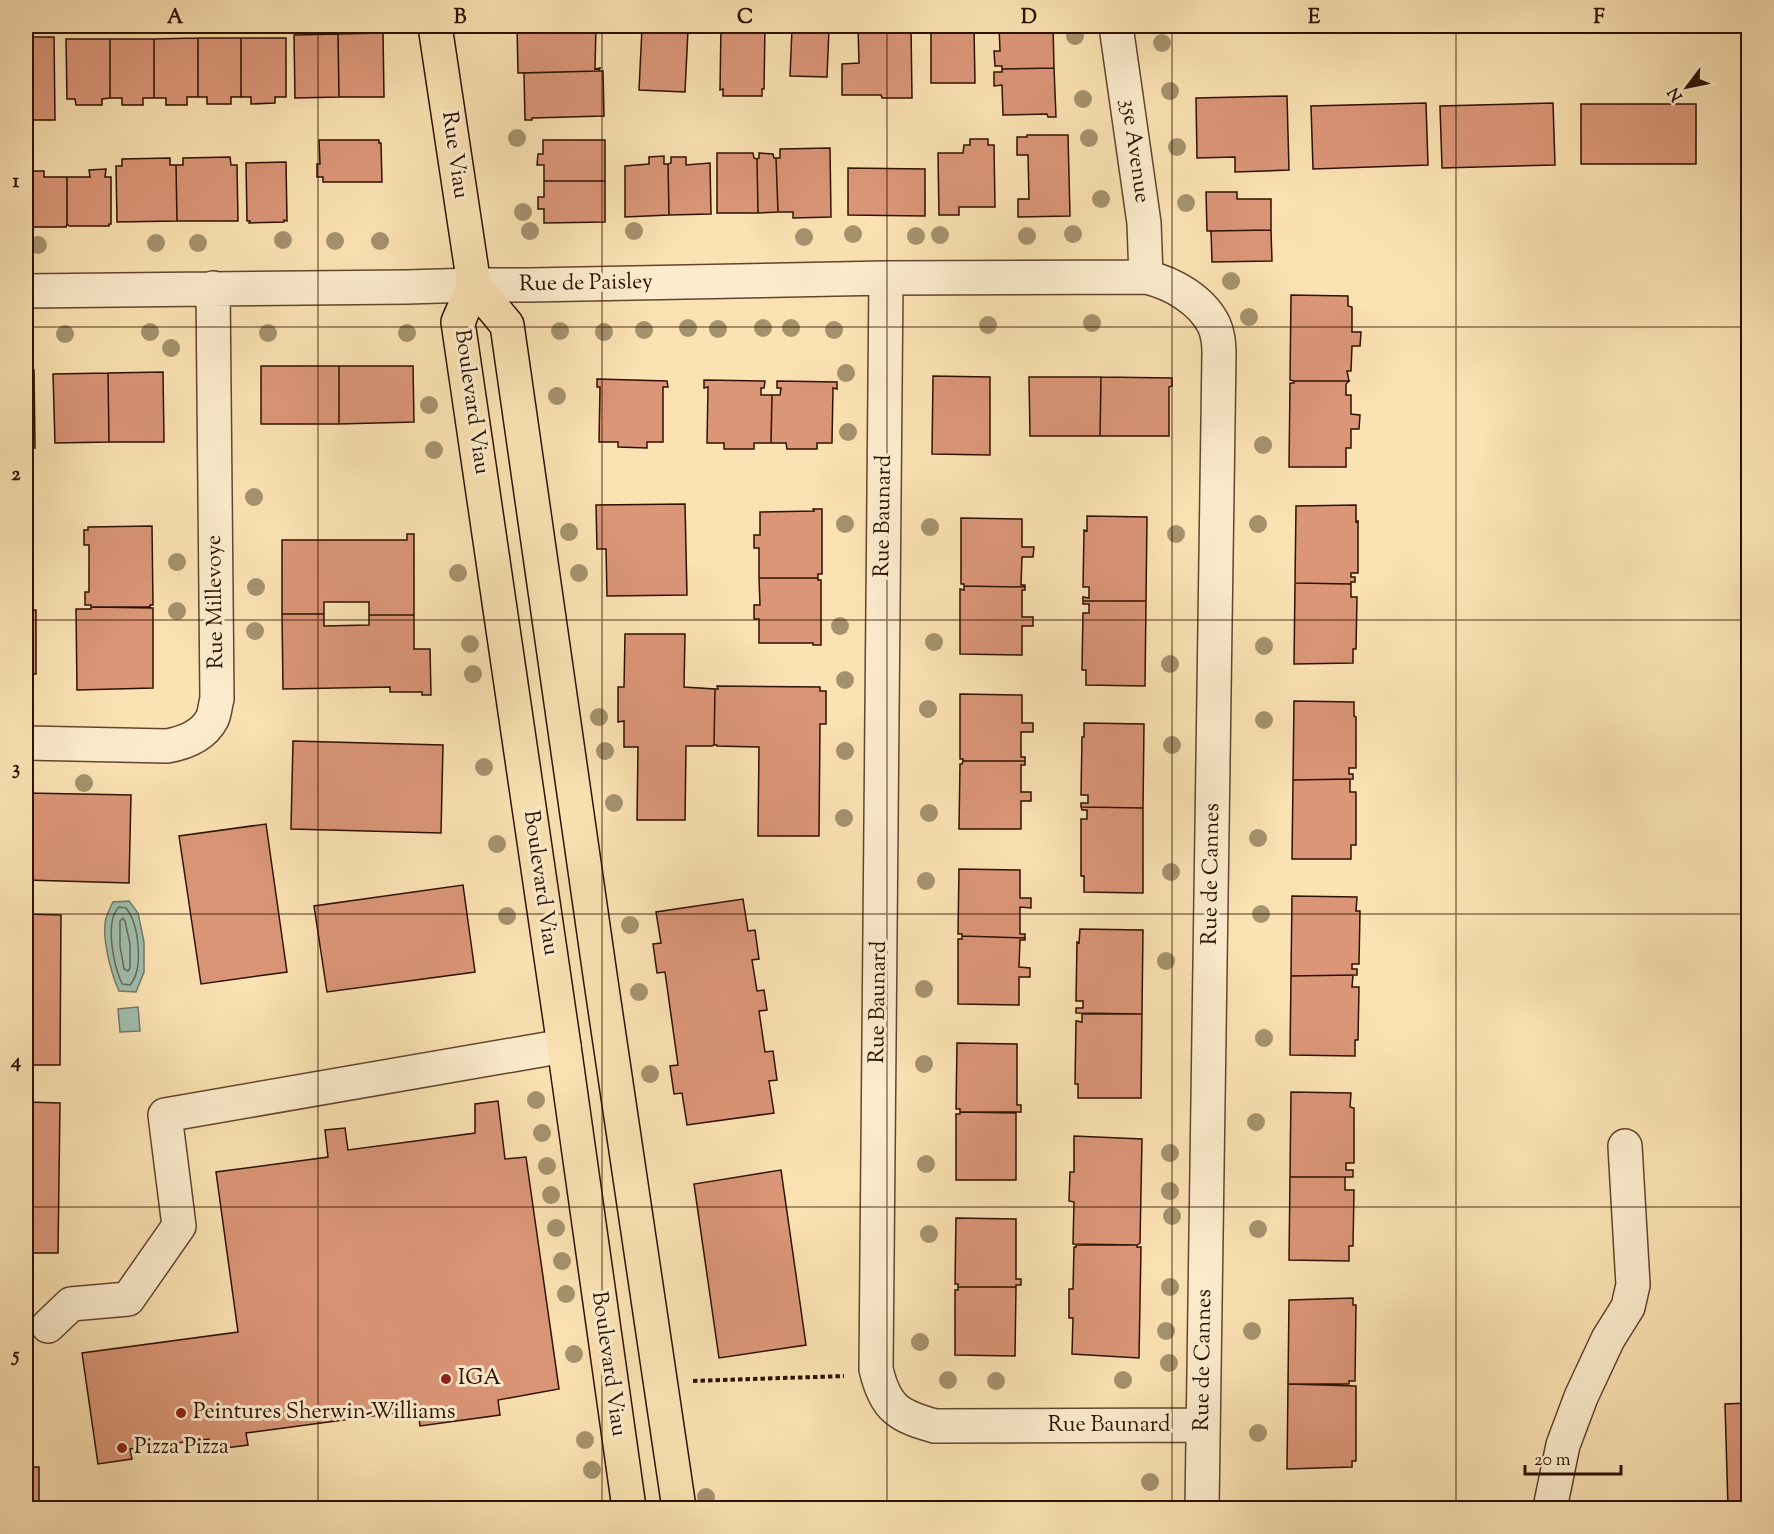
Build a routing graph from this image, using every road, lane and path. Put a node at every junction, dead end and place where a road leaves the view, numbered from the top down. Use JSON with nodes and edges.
{"nodes":[{"id":1,"x":435,"y":26,"type":"edge"},
{"id":2,"x":1116,"y":26,"type":"edge"},
{"id":3,"x":1146,"y":277,"type":"junction"},
{"id":4,"x":886,"y":278,"type":"junction"},
{"id":5,"x":474,"y":285,"type":"junction"},
{"id":6,"x":213,"y":288,"type":"junction"},
{"id":7,"x":26,"y":291,"type":"edge"},
{"id":8,"x":26,"y":743,"type":"edge"},
{"id":9,"x":564,"y":1046,"type":"junction"},
{"id":10,"x":1625,"y":1146,"type":"dead end"},
{"id":11,"x":48,"y":1326,"type":"dead end"},
{"id":12,"x":847,"y":1376,"type":"dead end"},
{"id":13,"x":686,"y":1381,"type":"dead end"},
{"id":14,"x":1203,"y":1425,"type":"junction"},
{"id":15,"x":629,"y":1509,"type":"edge"},
{"id":16,"x":679,"y":1509,"type":"edge"},
{"id":17,"x":1202,"y":1509,"type":"edge"},
{"id":18,"x":1550,"y":1509,"type":"edge"}],
"edges":[{"from":1,"to":5,"type":"main road","name":"Rue Viau"},
{"from":2,"to":3,"type":"street","name":"35e Avenue"},
{"from":3,"to":4,"type":"street","name":"Rue de Paisley"},
{"from":3,"to":14,"type":"street","name":"Rue de Cannes"},
{"from":4,"to":5,"type":"street","name":"Rue de Paisley"},
{"from":4,"to":14,"type":"street","name":"Rue Baunard"},
{"from":5,"to":6,"type":"street","name":"Rue de Paisley"},
{"from":5,"to":9,"type":"main road","name":"Boulevard Viau"},
{"from":5,"to":16,"type":"main road","name":"Boulevard Viau"},
{"from":6,"to":7,"type":"street","name":"Rue de Paisley"},
{"from":6,"to":8,"type":"street","name":"Rue Millevoye"},
{"from":9,"to":11,"type":"street"},
{"from":9,"to":15,"type":"main road","name":"Boulevard Viau"},
{"from":10,"to":18,"type":"street"},
{"from":12,"to":13,"type":"path"},
{"from":14,"to":17,"type":"street","name":"Rue de Cannes"}]}
